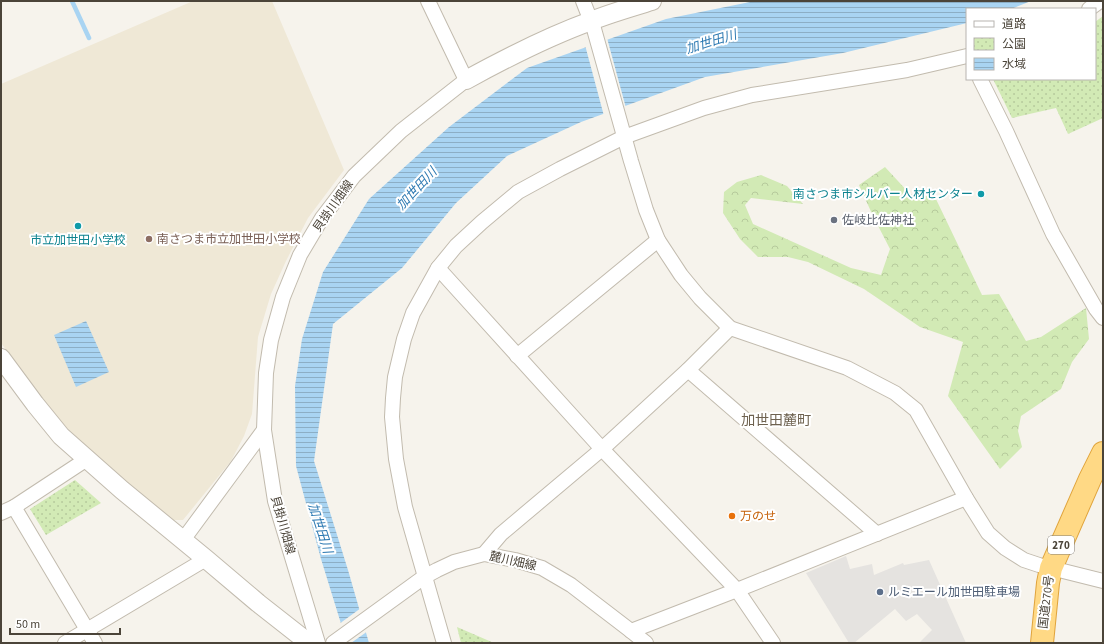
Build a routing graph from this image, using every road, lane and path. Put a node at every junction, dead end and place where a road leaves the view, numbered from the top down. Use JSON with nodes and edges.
{"nodes":[{"id":1,"x":428,"y":1,"type":"edge"},
{"id":2,"x":583,"y":1,"type":"edge"},
{"id":3,"x":652,"y":1,"type":"edge"},
{"id":4,"x":1100,"y":1,"type":"edge"},
{"id":5,"x":1090,"y":8,"type":"edge"},
{"id":6,"x":593,"y":25,"type":"junction"},
{"id":7,"x":966,"y":56,"type":"edge"},
{"id":8,"x":466,"y":80,"type":"junction"},
{"id":9,"x":980,"y":80,"type":"edge"},
{"id":10,"x":623,"y":132,"type":"junction"},
{"id":11,"x":658,"y":240,"type":"junction"},
{"id":12,"x":438,"y":268,"type":"junction"},
{"id":13,"x":1103,"y":318,"type":"edge"},
{"id":14,"x":730,"y":328,"type":"junction"},
{"id":15,"x":517,"y":356,"type":"junction"},
{"id":16,"x":1,"y":358,"type":"edge"},
{"id":17,"x":688,"y":370,"type":"junction"},
{"id":18,"x":264,"y":430,"type":"junction"},
{"id":19,"x":602,"y":449,"type":"junction"},
{"id":20,"x":1103,"y":453,"type":"edge"},
{"id":21,"x":87,"y":459,"type":"junction"},
{"id":22,"x":966,"y":498,"type":"junction"},
{"id":23,"x":14,"y":507,"type":"junction"},
{"id":24,"x":1,"y":513,"type":"edge"},
{"id":25,"x":877,"y":534,"type":"junction"},
{"id":26,"x":183,"y":540,"type":"junction"},
{"id":27,"x":484,"y":554,"type":"junction"},
{"id":28,"x":206,"y":559,"type":"junction"},
{"id":29,"x":1051,"y":568,"type":"junction"},
{"id":30,"x":420,"y":580,"type":"junction"},
{"id":31,"x":1103,"y":581,"type":"edge"},
{"id":32,"x":737,"y":590,"type":"junction"},
{"id":33,"x":87,"y":630,"type":"junction"},
{"id":34,"x":631,"y":631,"type":"junction"},
{"id":35,"x":65,"y":643,"type":"edge"},
{"id":36,"x":95,"y":643,"type":"edge"},
{"id":37,"x":309,"y":643,"type":"edge"},
{"id":38,"x":318,"y":643,"type":"edge"},
{"id":39,"x":334,"y":643,"type":"edge"},
{"id":40,"x":444,"y":643,"type":"edge"},
{"id":41,"x":646,"y":643,"type":"edge"},
{"id":42,"x":773,"y":643,"type":"edge"},
{"id":43,"x":1042,"y":643,"type":"edge"}],
"edges":[{"from":1,"to":8,"type":"street"},
{"from":2,"to":6,"type":"street"},
{"from":3,"to":6,"type":"street","name":"貝掛川畑線"},
{"from":4,"to":5,"type":"street"},
{"from":6,"to":8,"type":"street","name":"貝掛川畑線"},
{"from":6,"to":10,"type":"street"},
{"from":7,"to":10,"type":"street"},
{"from":8,"to":18,"type":"street","name":"貝掛川畑線"},
{"from":9,"to":13,"type":"street"},
{"from":10,"to":11,"type":"street"},
{"from":10,"to":12,"type":"street"},
{"from":11,"to":14,"type":"street"},
{"from":11,"to":15,"type":"street"},
{"from":12,"to":15,"type":"street"},
{"from":12,"to":30,"type":"street"},
{"from":14,"to":17,"type":"street"},
{"from":14,"to":22,"type":"street"},
{"from":15,"to":19,"type":"street"},
{"from":16,"to":21,"type":"street"},
{"from":17,"to":19,"type":"street"},
{"from":17,"to":25,"type":"street"},
{"from":18,"to":26,"type":"street"},
{"from":18,"to":38,"type":"street","name":"貝掛川畑線"},
{"from":19,"to":27,"type":"street"},
{"from":19,"to":32,"type":"street"},
{"from":20,"to":29,"type":"highway","name":"国道270号","number":"270"},
{"from":21,"to":23,"type":"street"},
{"from":21,"to":26,"type":"street"},
{"from":22,"to":25,"type":"street"},
{"from":22,"to":29,"type":"street"},
{"from":23,"to":24,"type":"street"},
{"from":23,"to":33,"type":"street"},
{"from":25,"to":32,"type":"street"},
{"from":26,"to":28,"type":"street"},
{"from":27,"to":30,"type":"street","name":"麓川畑線"},
{"from":27,"to":34,"type":"street","name":"麓川畑線"},
{"from":28,"to":33,"type":"street"},
{"from":28,"to":37,"type":"street"},
{"from":29,"to":31,"type":"street"},
{"from":29,"to":43,"type":"highway","name":"国道270号","number":"270"},
{"from":30,"to":39,"type":"street","name":"麓川畑線"},
{"from":30,"to":40,"type":"street"},
{"from":32,"to":34,"type":"street"},
{"from":32,"to":42,"type":"street"},
{"from":33,"to":35,"type":"street"},
{"from":33,"to":36,"type":"street"},
{"from":34,"to":41,"type":"street","name":"麓川畑線"}]}
